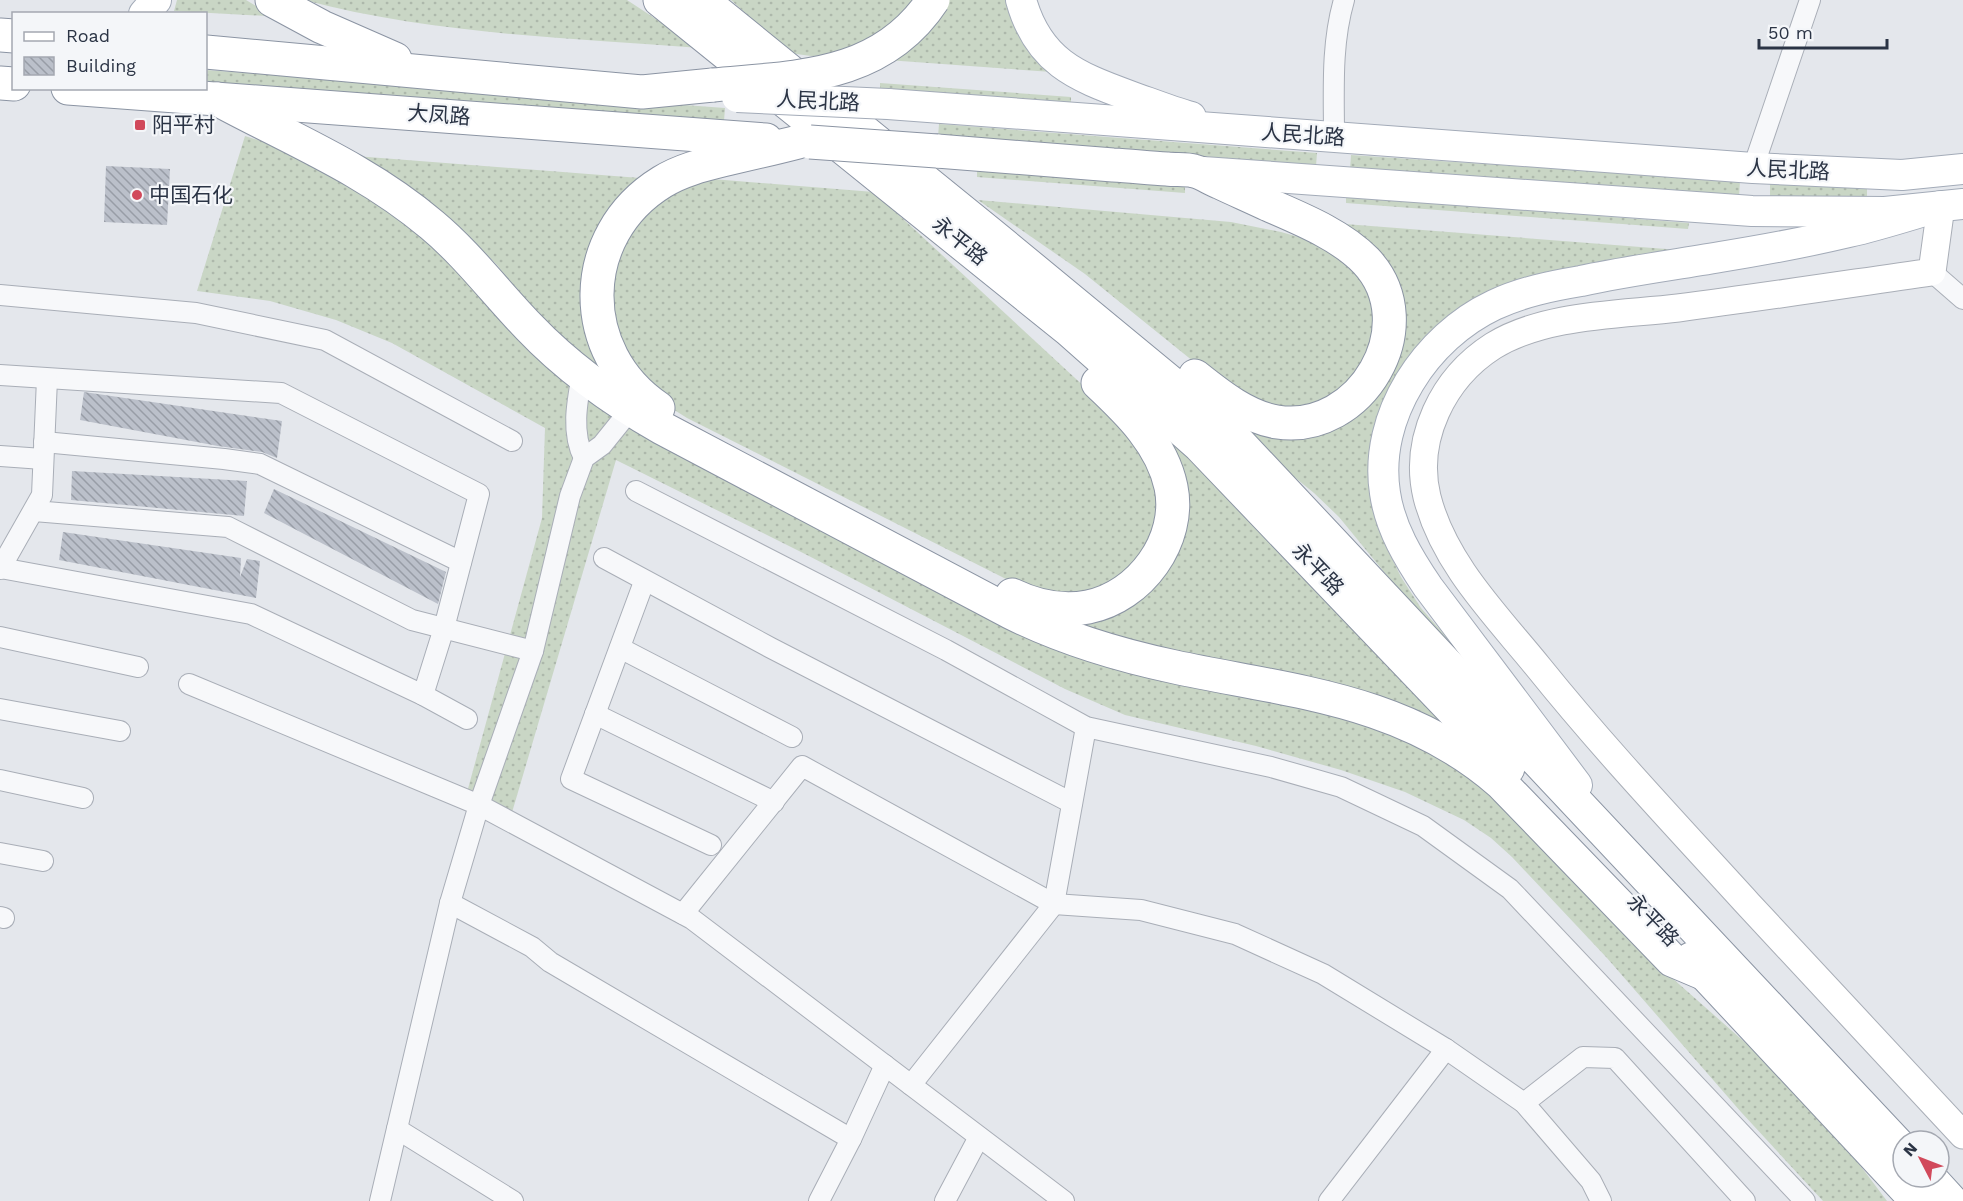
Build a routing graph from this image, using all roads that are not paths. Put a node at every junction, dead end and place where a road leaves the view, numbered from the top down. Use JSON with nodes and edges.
{"nodes":[{"id":1,"x":156,"y":0,"type":"edge"},
{"id":2,"x":272,"y":0,"type":"edge"},
{"id":3,"x":660,"y":0,"type":"edge"},
{"id":4,"x":702,"y":0,"type":"edge"},
{"id":5,"x":933,"y":0,"type":"edge"},
{"id":6,"x":1021,"y":0,"type":"edge"},
{"id":7,"x":1344,"y":0,"type":"edge"},
{"id":8,"x":1810,"y":0,"type":"edge"},
{"id":9,"x":146,"y":12,"type":"edge"},
{"id":10,"x":207,"y":52,"type":"edge"},
{"id":11,"x":422,"y":71,"type":"junction"},
{"id":12,"x":95,"y":90,"type":"edge"},
{"id":13,"x":725,"y":91,"type":"junction"},
{"id":14,"x":217,"y":99,"type":"junction"},
{"id":15,"x":1249,"y":132,"type":"junction"},
{"id":16,"x":1334,"y":137,"type":"junction"},
{"id":17,"x":804,"y":142,"type":"junction"},
{"id":18,"x":1753,"y":168,"type":"junction"},
{"id":19,"x":1963,"y":169,"type":"edge"},
{"id":20,"x":1195,"y":171,"type":"junction"},
{"id":21,"x":1332,"y":181,"type":"junction"},
{"id":22,"x":1952,"y":205,"type":"edge"},
{"id":23,"x":1752,"y":211,"type":"junction"},
{"id":24,"x":988,"y":232,"type":"junction"},
{"id":25,"x":954,"y":237,"type":"junction"},
{"id":26,"x":1932,"y":272,"type":"junction"},
{"id":27,"x":0,"y":296,"type":"edge"},
{"id":28,"x":1963,"y":299,"type":"edge"},
{"id":29,"x":0,"y":375,"type":"edge"},
{"id":30,"x":582,"y":375,"type":"junction"},
{"id":31,"x":47,"y":379,"type":"junction"},
{"id":32,"x":631,"y":409,"type":"junction"},
{"id":33,"x":512,"y":441,"type":"dead end"},
{"id":34,"x":44,"y":450,"type":"junction"},
{"id":35,"x":0,"y":456,"type":"edge"},
{"id":36,"x":584,"y":458,"type":"junction"},
{"id":37,"x":636,"y":491,"type":"dead end"},
{"id":38,"x":34,"y":511,"type":"junction"},
{"id":39,"x":8,"y":541,"type":"edge"},
{"id":40,"x":603,"y":558,"type":"dead end"},
{"id":41,"x":461,"y":562,"type":"junction"},
{"id":42,"x":0,"y":568,"type":"edge"},
{"id":43,"x":645,"y":582,"type":"junction"},
{"id":44,"x":444,"y":628,"type":"junction"},
{"id":45,"x":0,"y":637,"type":"edge"},
{"id":46,"x":620,"y":648,"type":"junction"},
{"id":47,"x":533,"y":651,"type":"junction"},
{"id":48,"x":138,"y":667,"type":"dead end"},
{"id":49,"x":189,"y":684,"type":"dead end"},
{"id":50,"x":423,"y":695,"type":"junction"},
{"id":51,"x":0,"y":709,"type":"edge"},
{"id":52,"x":595,"y":714,"type":"junction"},
{"id":53,"x":467,"y":719,"type":"dead end"},
{"id":54,"x":1086,"y":727,"type":"junction"},
{"id":55,"x":120,"y":731,"type":"dead end"},
{"id":56,"x":792,"y":737,"type":"dead end"},
{"id":57,"x":0,"y":780,"type":"edge"},
{"id":58,"x":83,"y":798,"type":"dead end"},
{"id":59,"x":774,"y":802,"type":"junction"},
{"id":60,"x":1072,"y":803,"type":"junction"},
{"id":61,"x":479,"y":805,"type":"junction"},
{"id":62,"x":711,"y":845,"type":"dead end"},
{"id":63,"x":0,"y":853,"type":"edge"},
{"id":64,"x":43,"y":861,"type":"dead end"},
{"id":65,"x":1640,"y":868,"type":"junction"},
{"id":66,"x":450,"y":903,"type":"junction"},
{"id":67,"x":1054,"y":904,"type":"junction"},
{"id":68,"x":683,"y":914,"type":"junction"},
{"id":69,"x":1714,"y":965,"type":"junction"},
{"id":70,"x":1446,"y":1049,"type":"junction"},
{"id":71,"x":885,"y":1065,"type":"junction"},
{"id":72,"x":911,"y":1085,"type":"junction"},
{"id":73,"x":1845,"y":1087,"type":"junction"},
{"id":74,"x":1524,"y":1103,"type":"junction"},
{"id":75,"x":397,"y":1129,"type":"junction"},
{"id":76,"x":1891,"y":1129,"type":"edge"},
{"id":77,"x":1963,"y":1135,"type":"edge"},
{"id":78,"x":979,"y":1137,"type":"junction"},
{"id":79,"x":851,"y":1139,"type":"junction"},
{"id":80,"x":1891,"y":1152,"type":"edge"},
{"id":81,"x":1891,"y":1155,"type":"edge"},
{"id":82,"x":1951,"y":1184,"type":"edge"},
{"id":83,"x":1940,"y":1189,"type":"edge"},
{"id":84,"x":1963,"y":1195,"type":"edge"},
{"id":85,"x":380,"y":1201,"type":"edge"},
{"id":86,"x":513,"y":1201,"type":"edge"},
{"id":87,"x":819,"y":1201,"type":"edge"},
{"id":88,"x":945,"y":1201,"type":"edge"},
{"id":89,"x":1064,"y":1201,"type":"edge"},
{"id":90,"x":1329,"y":1201,"type":"edge"},
{"id":91,"x":1602,"y":1201,"type":"edge"},
{"id":92,"x":1745,"y":1201,"type":"edge"},
{"id":93,"x":1806,"y":1201,"type":"edge"},
{"id":94,"x":1951,"y":1201,"type":"edge"}],
"edges":[{"from":1,"to":9,"type":"main road"},
{"from":2,"to":11,"type":"highway"},
{"from":3,"to":25,"type":"highway","name":"永平路"},
{"from":4,"to":24,"type":"highway","name":"永平路"},
{"from":5,"to":13,"type":"highway","name":"大凤路","bridge":true},
{"from":6,"to":15,"type":"main road"},
{"from":7,"to":16,"type":"street"},
{"from":8,"to":18,"type":"street"},
{"from":10,"to":11,"type":"highway","name":"大凤路"},
{"from":11,"to":13,"type":"highway","name":"大凤路"},
{"from":12,"to":14,"type":"highway","name":"大凤路"},
{"from":13,"to":15,"type":"main road","name":"人民北路","bridge":true},
{"from":14,"to":17,"type":"highway","name":"大凤路"},
{"from":14,"to":30,"type":"highway"},
{"from":15,"to":16,"type":"main road","name":"人民北路"},
{"from":16,"to":18,"type":"main road","name":"人民北路"},
{"from":16,"to":21,"type":"main road"},
{"from":17,"to":20,"type":"highway","name":"人民北路","bridge":true},
{"from":17,"to":25,"type":"highway"},
{"from":18,"to":19,"type":"main road","name":"人民北路"},
{"from":18,"to":23,"type":"main road"},
{"from":20,"to":21,"type":"main road","name":"人民北路"},
{"from":20,"to":24,"type":"highway"},
{"from":21,"to":23,"type":"main road","name":"人民北路"},
{"from":22,"to":23,"type":"main road","name":"人民北路"},
{"from":22,"to":26,"type":"street"},
{"from":22,"to":65,"type":"main road"},
{"from":24,"to":65,"type":"highway","name":"永平路"},
{"from":25,"to":69,"type":"highway","name":"永平路"},
{"from":26,"to":28,"type":"street"},
{"from":26,"to":77,"type":"street"},
{"from":27,"to":33,"type":"street"},
{"from":29,"to":31,"type":"street"},
{"from":30,"to":32,"type":"highway"},
{"from":30,"to":36,"type":"street"},
{"from":31,"to":34,"type":"street"},
{"from":31,"to":41,"type":"street"},
{"from":32,"to":36,"type":"street"},
{"from":32,"to":69,"type":"highway"},
{"from":34,"to":35,"type":"street"},
{"from":34,"to":38,"type":"street"},
{"from":34,"to":41,"type":"street"},
{"from":36,"to":47,"type":"street"},
{"from":37,"to":54,"type":"street"},
{"from":38,"to":39,"type":"street"},
{"from":38,"to":44,"type":"street"},
{"from":39,"to":42,"type":"street"},
{"from":40,"to":43,"type":"street"},
{"from":41,"to":44,"type":"street"},
{"from":42,"to":50,"type":"street"},
{"from":43,"to":46,"type":"street"},
{"from":43,"to":60,"type":"street"},
{"from":44,"to":47,"type":"street"},
{"from":44,"to":50,"type":"street"},
{"from":45,"to":48,"type":"street"},
{"from":46,"to":52,"type":"street"},
{"from":46,"to":56,"type":"street"},
{"from":47,"to":61,"type":"street"},
{"from":49,"to":61,"type":"street"},
{"from":50,"to":53,"type":"street"},
{"from":51,"to":55,"type":"street"},
{"from":52,"to":59,"type":"street"},
{"from":52,"to":62,"type":"street"},
{"from":54,"to":60,"type":"street"},
{"from":54,"to":93,"type":"street"},
{"from":57,"to":58,"type":"street"},
{"from":59,"to":67,"type":"street"},
{"from":59,"to":68,"type":"street"},
{"from":60,"to":67,"type":"street"},
{"from":61,"to":66,"type":"street"},
{"from":61,"to":68,"type":"street"},
{"from":63,"to":64,"type":"street"},
{"from":65,"to":69,"type":"highway","name":"永平路"},
{"from":66,"to":75,"type":"street"},
{"from":66,"to":79,"type":"street"},
{"from":67,"to":70,"type":"street"},
{"from":67,"to":72,"type":"street"},
{"from":68,"to":71,"type":"street"},
{"from":69,"to":73,"type":"highway","name":"永平路"},
{"from":69,"to":81,"type":"highway","name":"永平路"},
{"from":70,"to":74,"type":"street"},
{"from":70,"to":90,"type":"street"},
{"from":71,"to":72,"type":"street"},
{"from":71,"to":79,"type":"street"},
{"from":72,"to":78,"type":"street"},
{"from":73,"to":76,"type":"street"},
{"from":73,"to":80,"type":"highway","name":"永平路"},
{"from":74,"to":91,"type":"street"},
{"from":74,"to":92,"type":"street"},
{"from":75,"to":85,"type":"street"},
{"from":75,"to":86,"type":"street"},
{"from":78,"to":88,"type":"street"},
{"from":78,"to":89,"type":"street"},
{"from":79,"to":87,"type":"street"},
{"from":82,"to":84,"type":"street"},
{"from":83,"to":94,"type":"highway"}]}
